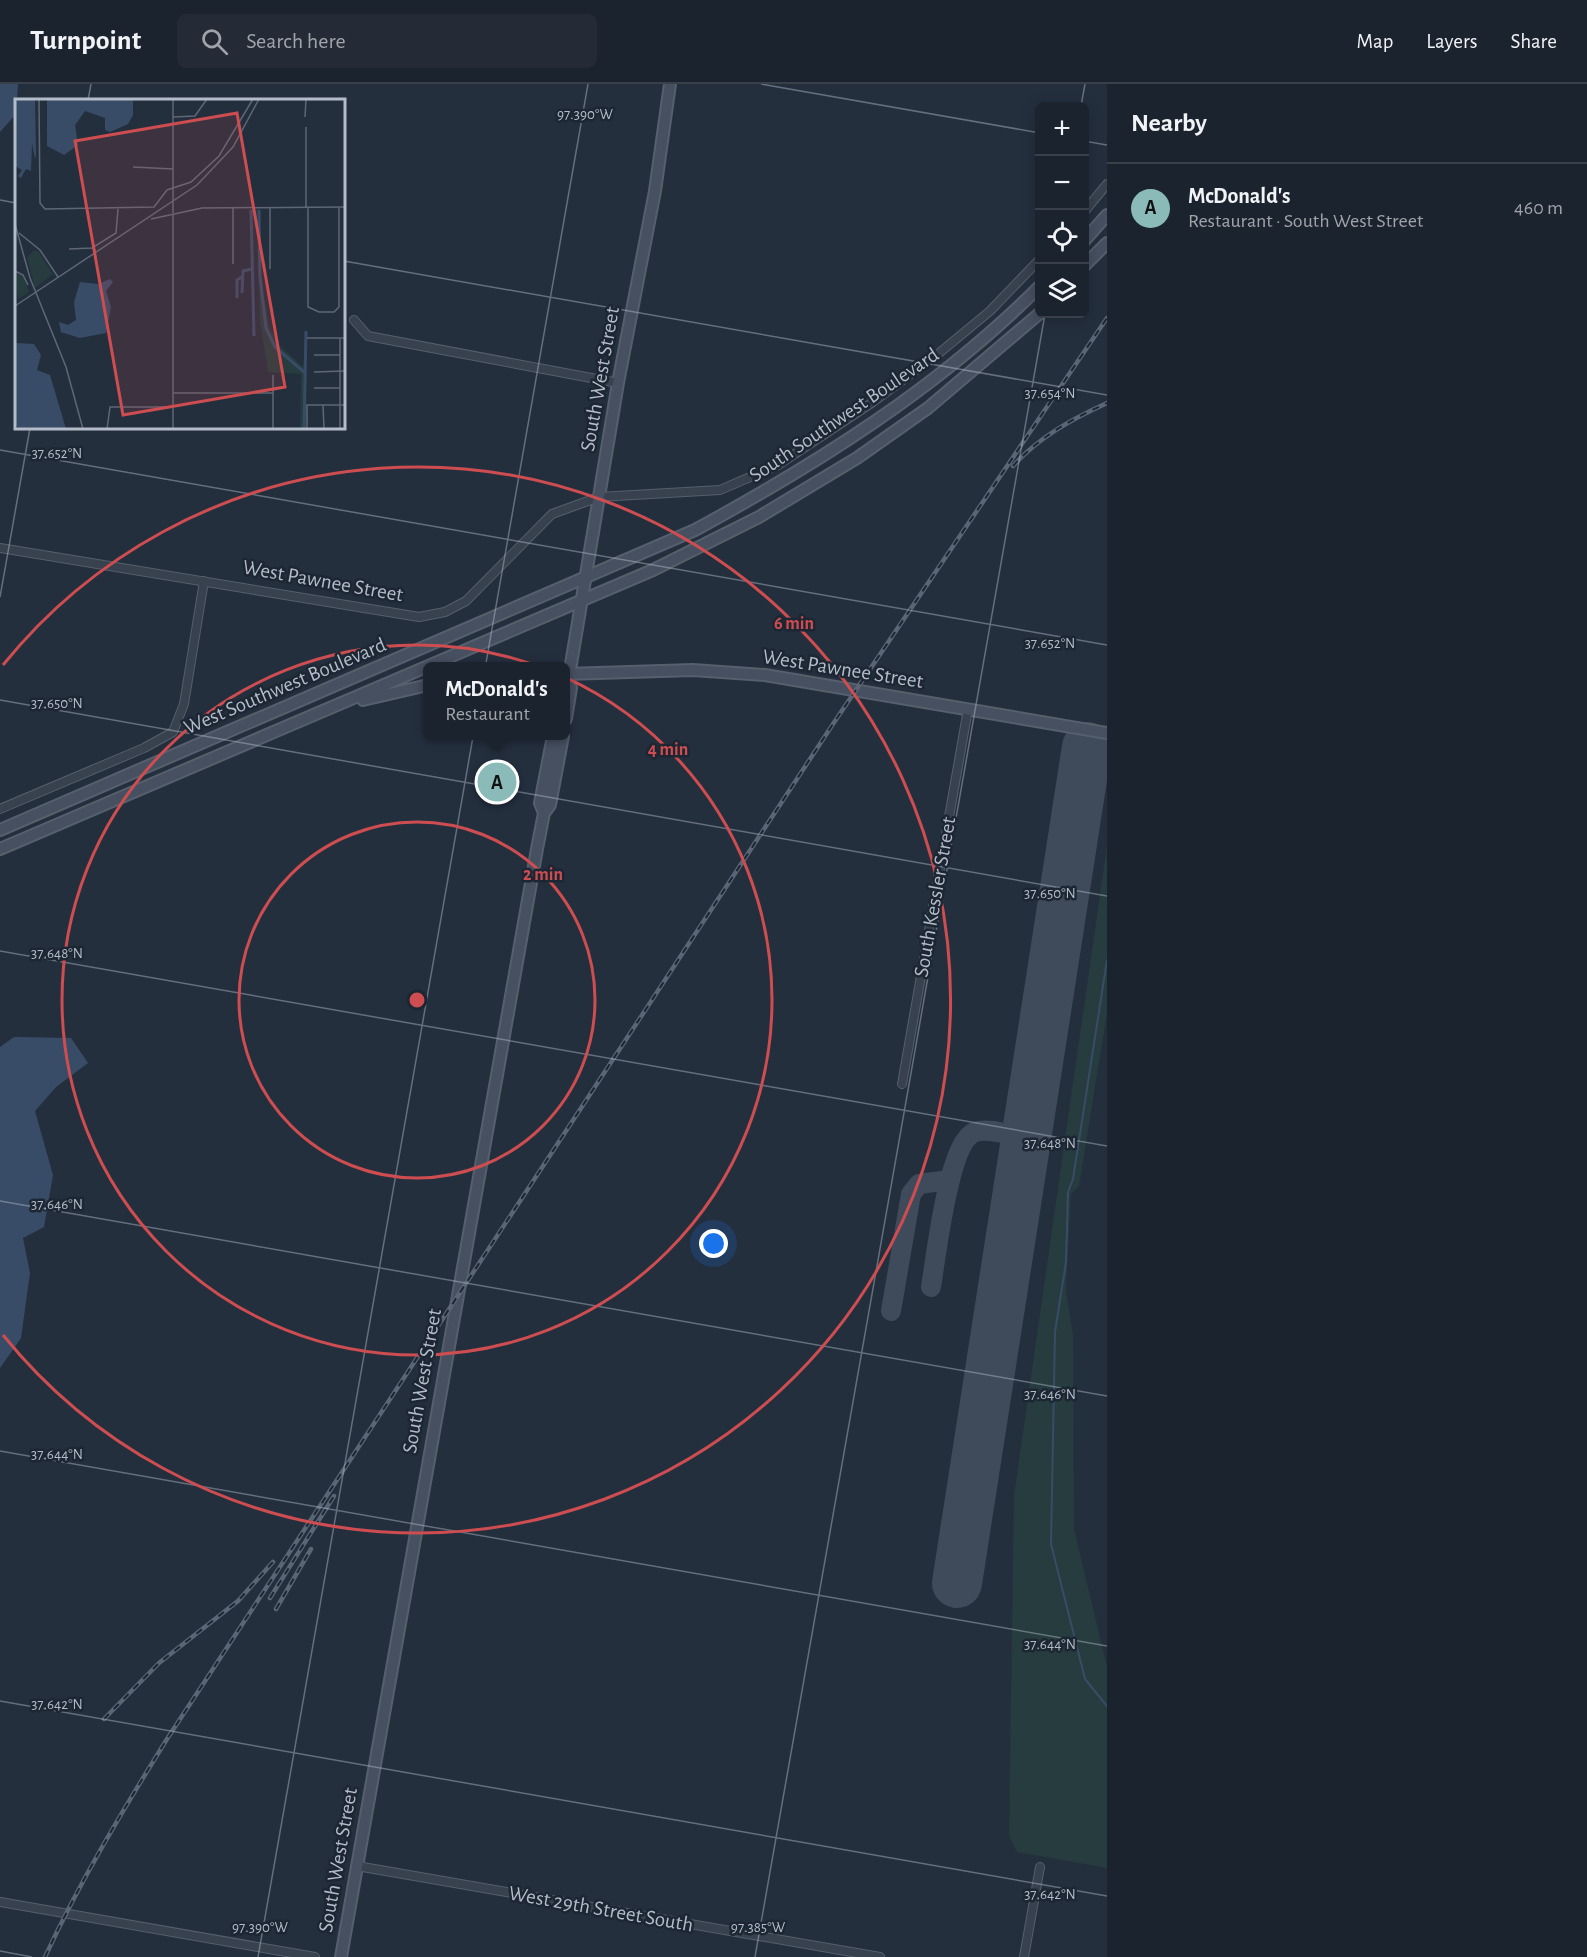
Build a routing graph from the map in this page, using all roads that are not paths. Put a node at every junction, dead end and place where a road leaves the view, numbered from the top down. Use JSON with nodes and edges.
{"nodes":[{"id":1,"x":670,"y":84,"type":"edge"},
{"id":2,"x":1107,"y":184,"type":"edge"},
{"id":3,"x":1086,"y":210,"type":"edge"},
{"id":4,"x":1107,"y":215,"type":"edge"},
{"id":5,"x":1089,"y":235,"type":"edge"},
{"id":6,"x":1107,"y":243,"type":"edge"},
{"id":7,"x":1035,"y":264,"type":"edge"},
{"id":8,"x":1087,"y":264,"type":"edge"},
{"id":9,"x":1035,"y":291,"type":"edge"},
{"id":10,"x":1035,"y":316,"type":"edge"},
{"id":11,"x":354,"y":320,"type":"dead end"},
{"id":12,"x":618,"y":383,"type":"junction"},
{"id":13,"x":599,"y":497,"type":"junction"},
{"id":14,"x":0,"y":548,"type":"edge"},
{"id":15,"x":586,"y":579,"type":"junction"},
{"id":16,"x":204,"y":581,"type":"junction"},
{"id":17,"x":583,"y":598,"type":"junction"},
{"id":18,"x":437,"y":662,"type":"edge"},
{"id":19,"x":570,"y":663,"type":"edge"},
{"id":20,"x":423,"y":668,"type":"edge"},
{"id":21,"x":570,"y":678,"type":"edge"},
{"id":22,"x":423,"y":686,"type":"edge"},
{"id":23,"x":968,"y":709,"type":"junction"},
{"id":24,"x":328,"y":710,"type":"junction"},
{"id":25,"x":1107,"y":733,"type":"edge"},
{"id":26,"x":552,"y":740,"type":"edge"},
{"id":27,"x":562,"y":740,"type":"edge"},
{"id":28,"x":0,"y":809,"type":"edge"},
{"id":29,"x":544,"y":813,"type":"junction"},
{"id":30,"x":0,"y":830,"type":"edge"},
{"id":31,"x":0,"y":849,"type":"edge"},
{"id":32,"x":902,"y":1084,"type":"dead end"},
{"id":33,"x":357,"y":1866,"type":"junction"},
{"id":34,"x":1040,"y":1867,"type":"dead end"},
{"id":35,"x":0,"y":1902,"type":"edge"},
{"id":36,"x":315,"y":1957,"type":"edge"},
{"id":37,"x":341,"y":1957,"type":"edge"},
{"id":38,"x":880,"y":1957,"type":"edge"},
{"id":39,"x":1024,"y":1957,"type":"edge"}],
"edges":[{"from":1,"to":12,"type":"main road","name":"South West Street"},
{"from":2,"to":3,"type":"street"},
{"from":4,"to":5,"type":"main road"},
{"from":6,"to":8,"type":"main road"},
{"from":7,"to":13,"type":"street","name":"West Pawnee Street"},
{"from":9,"to":15,"type":"main road","name":"South Southwest Boulevard"},
{"from":10,"to":17,"type":"main road","name":"South Southwest Boulevard"},
{"from":11,"to":12,"type":"street"},
{"from":12,"to":13,"type":"main road","name":"South West Street"},
{"from":13,"to":15,"type":"main road","name":"South West Street"},
{"from":13,"to":16,"type":"street","name":"West Pawnee Street"},
{"from":14,"to":16,"type":"street","name":"West Pawnee Street"},
{"from":15,"to":17,"type":"main road","name":"South West Street"},
{"from":15,"to":30,"type":"main road","name":"West Southwest Boulevard"},
{"from":16,"to":28,"type":"street"},
{"from":17,"to":18,"type":"main road","name":"West Southwest Boulevard"},
{"from":17,"to":19,"type":"main road","name":"South West Street"},
{"from":20,"to":24,"type":"main road","name":"West Southwest Boulevard"},
{"from":21,"to":23,"type":"main road","name":"West Pawnee Street"},
{"from":22,"to":24,"type":"main road"},
{"from":23,"to":25,"type":"main road","name":"West Pawnee Street"},
{"from":23,"to":32,"type":"street","name":"South Kessler Street"},
{"from":24,"to":31,"type":"main road","name":"West Southwest Boulevard"},
{"from":26,"to":29,"type":"main road","name":"South West Street"},
{"from":27,"to":29,"type":"main road","name":"South West Street"},
{"from":29,"to":33,"type":"main road","name":"South West Street"},
{"from":33,"to":37,"type":"main road","name":"South West Street"},
{"from":33,"to":38,"type":"street","name":"West 29th Street South"},
{"from":34,"to":39,"type":"street"},
{"from":35,"to":36,"type":"street"}]}
